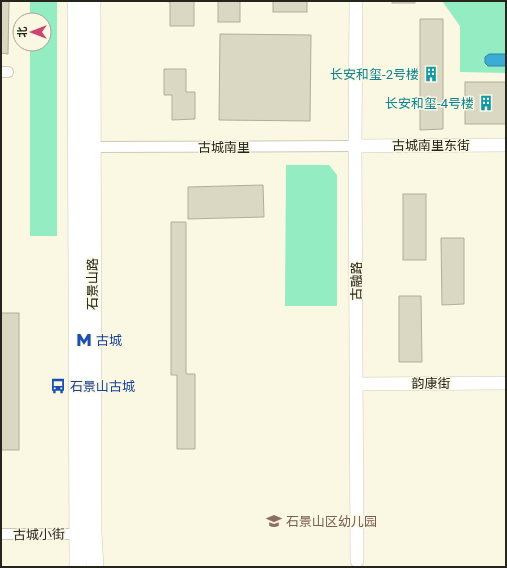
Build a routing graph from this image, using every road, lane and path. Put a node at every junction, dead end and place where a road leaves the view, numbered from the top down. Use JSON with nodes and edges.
{"nodes":[{"id":1,"x":76,"y":1,"type":"edge"},
{"id":2,"x":92,"y":1,"type":"edge"},
{"id":3,"x":356,"y":1,"type":"edge"},
{"id":4,"x":506,"y":145,"type":"edge"},
{"id":5,"x":355,"y":146,"type":"junction"},
{"id":6,"x":92,"y":147,"type":"junction"},
{"id":7,"x":506,"y":383,"type":"edge"},
{"id":8,"x":357,"y":384,"type":"junction"},
{"id":9,"x":1,"y":534,"type":"edge"},
{"id":10,"x":78,"y":534,"type":"junction"},
{"id":11,"x":358,"y":560,"type":"dead end"},
{"id":12,"x":78,"y":567,"type":"edge"},
{"id":13,"x":95,"y":567,"type":"edge"}],
"edges":[{"from":1,"to":10,"type":"main road","name":"石景山路"},
{"from":2,"to":6,"type":"main road","name":"石景山路"},
{"from":3,"to":5,"type":"street","name":"古融路"},
{"from":4,"to":5,"type":"street","name":"古城南里东街"},
{"from":5,"to":6,"type":"street","name":"古城南里"},
{"from":5,"to":8,"type":"street","name":"古融路"},
{"from":6,"to":13,"type":"main road","name":"石景山路"},
{"from":7,"to":8,"type":"street","name":"韵康街"},
{"from":8,"to":11,"type":"street","name":"古融路"},
{"from":9,"to":10,"type":"street","name":"古城小街"},
{"from":10,"to":12,"type":"main road","name":"石景山路"}]}
